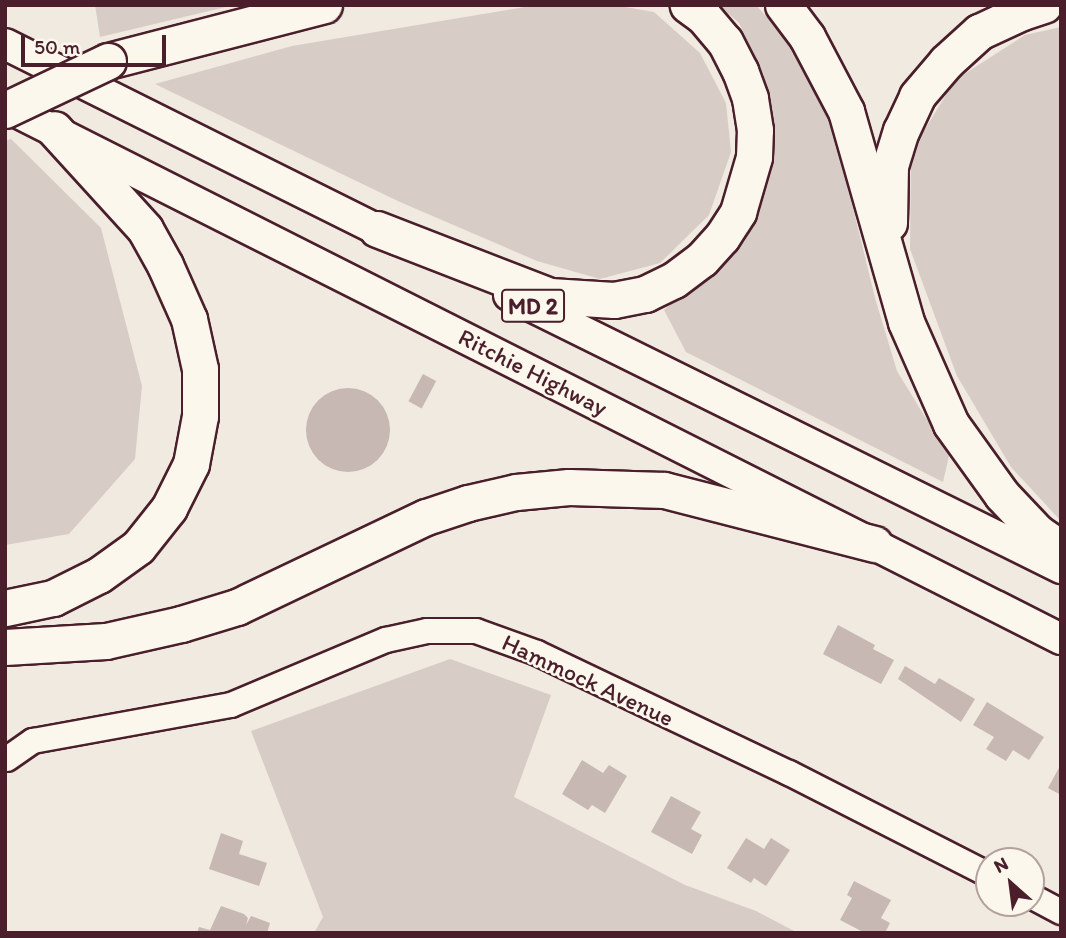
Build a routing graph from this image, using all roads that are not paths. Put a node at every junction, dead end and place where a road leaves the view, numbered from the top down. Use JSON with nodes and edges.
{"nodes":[{"id":1,"x":324,"y":5,"type":"edge"},
{"id":2,"x":688,"y":5,"type":"edge"},
{"id":3,"x":783,"y":5,"type":"edge"},
{"id":4,"x":1044,"y":5,"type":"edge"},
{"id":5,"x":5,"y":44,"type":"edge"},
{"id":6,"x":108,"y":61,"type":"junction"},
{"id":7,"x":5,"y":95,"type":"edge"},
{"id":8,"x":5,"y":108,"type":"edge"},
{"id":9,"x":54,"y":130,"type":"junction"},
{"id":10,"x":377,"y":229,"type":"junction"},
{"id":11,"x":890,"y":268,"type":"junction"},
{"id":12,"x":874,"y":544,"type":"junction"},
{"id":13,"x":1061,"y":549,"type":"edge"},
{"id":14,"x":1061,"y":568,"type":"edge"},
{"id":15,"x":5,"y":608,"type":"edge"},
{"id":16,"x":1061,"y":639,"type":"edge"},
{"id":17,"x":5,"y":647,"type":"edge"},
{"id":18,"x":6,"y":759,"type":"edge"},
{"id":19,"x":975,"y":868,"type":"edge"},
{"id":20,"x":1045,"y":904,"type":"edge"},
{"id":21,"x":1061,"y":912,"type":"edge"}],
"edges":[{"from":1,"to":6,"type":"highway"},
{"from":2,"to":10,"type":"highway"},
{"from":3,"to":11,"type":"highway"},
{"from":4,"to":11,"type":"highway"},
{"from":5,"to":10,"type":"main road","number":"MD 2"},
{"from":6,"to":7,"type":"highway","bridge":true},
{"from":6,"to":8,"type":"highway","bridge":true},
{"from":8,"to":9,"type":"main road","name":"Ritchie Highway","number":"MD 2"},
{"from":9,"to":12,"type":"main road","name":"Ritchie Highway","number":"MD 2"},
{"from":9,"to":15,"type":"highway"},
{"from":10,"to":14,"type":"main road","number":"MD 2"},
{"from":11,"to":13,"type":"highway"},
{"from":12,"to":16,"type":"main road","name":"Ritchie Highway","number":"MD 2"},
{"from":12,"to":17,"type":"highway"},
{"from":18,"to":19,"type":"street","name":"Hammock Avenue"},
{"from":20,"to":21,"type":"street"}]}
